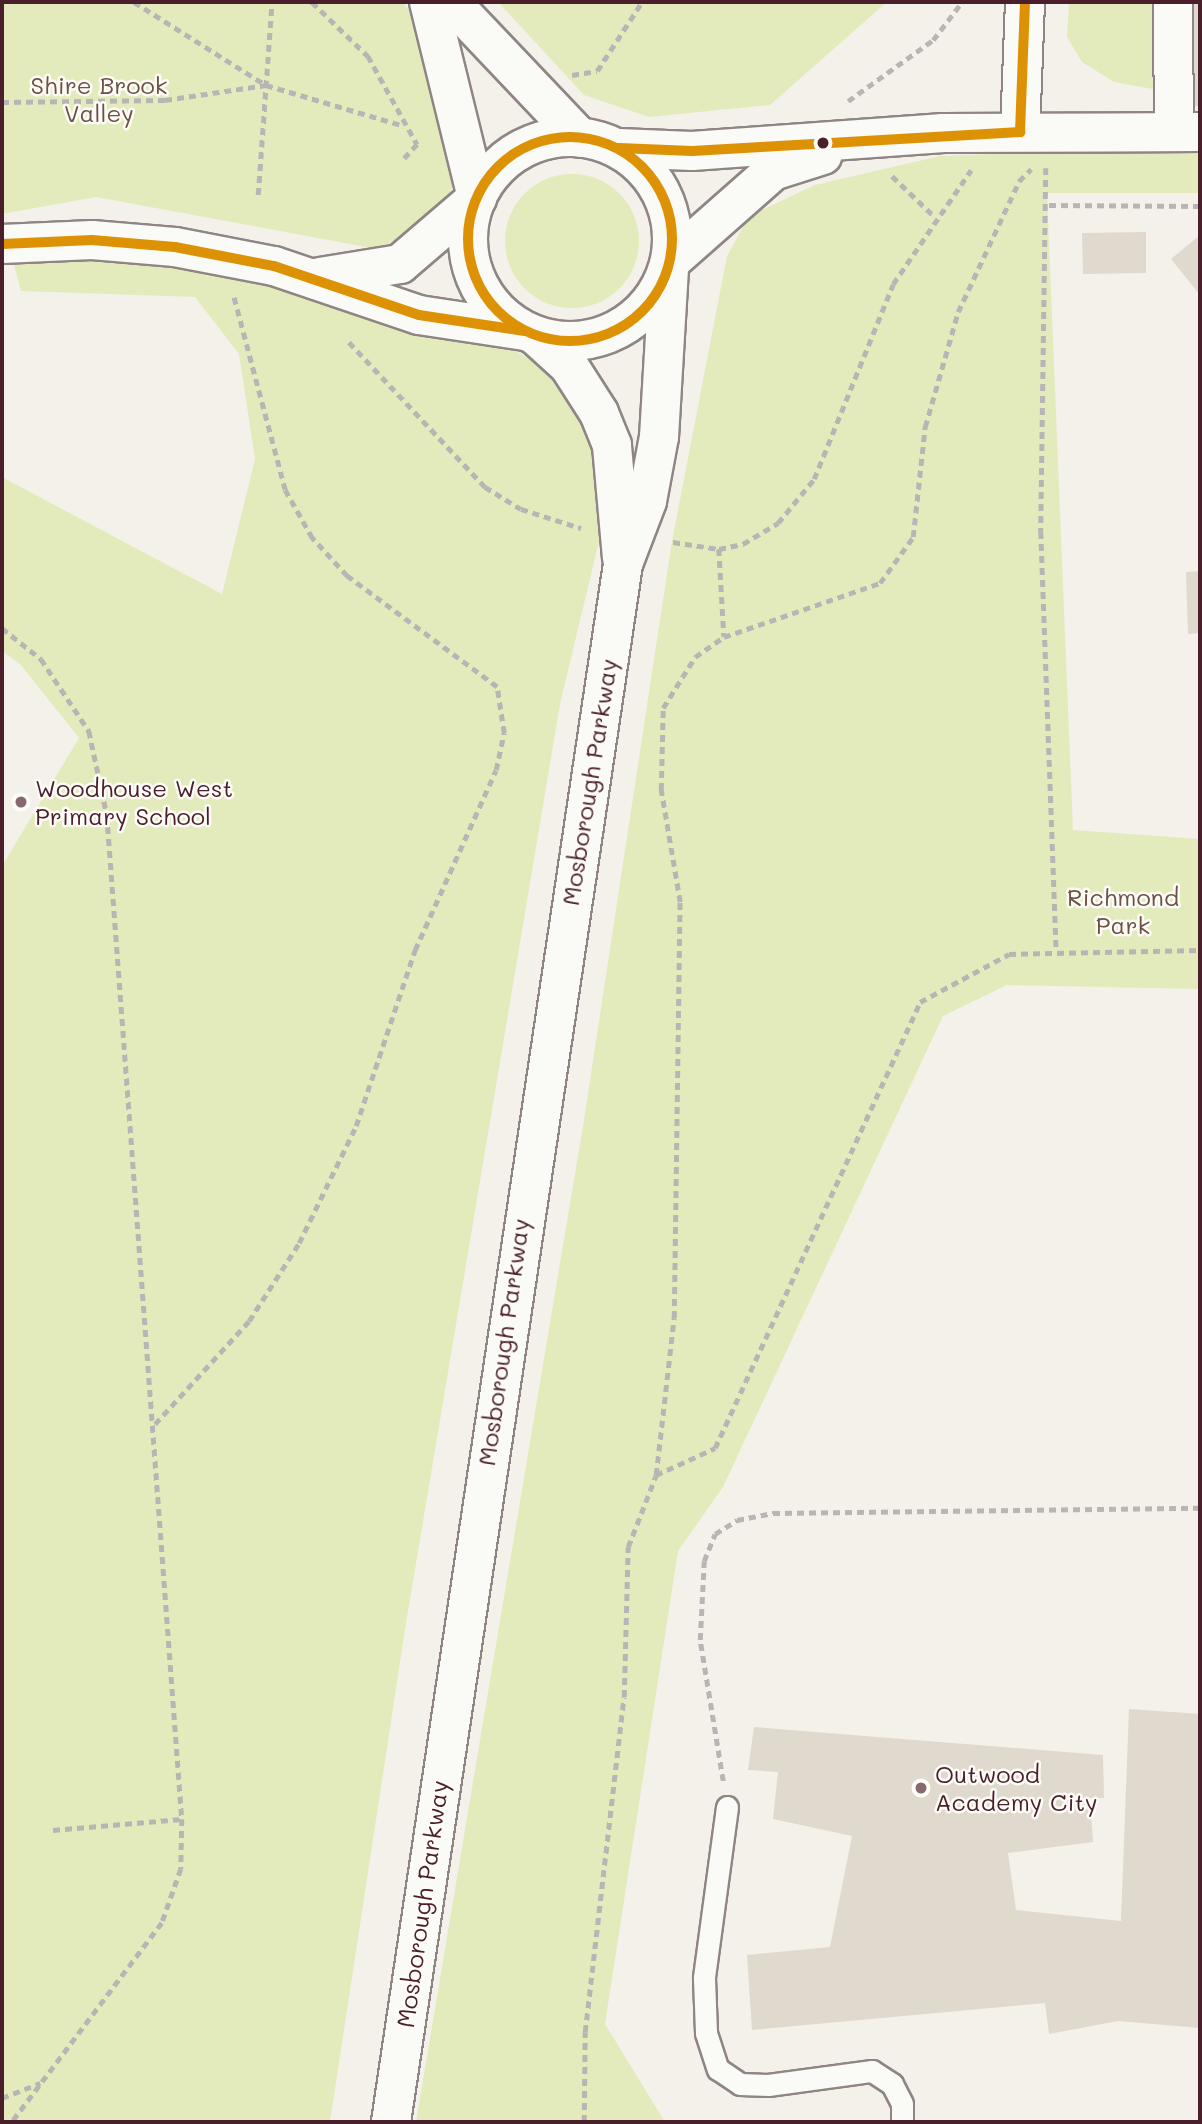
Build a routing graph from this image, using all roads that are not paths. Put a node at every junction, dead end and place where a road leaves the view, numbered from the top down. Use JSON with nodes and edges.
{"nodes":[{"id":1,"x":429,"y":2,"type":"edge"},
{"id":2,"x":451,"y":2,"type":"edge"},
{"id":3,"x":1025,"y":2,"type":"edge"},
{"id":4,"x":1173,"y":2,"type":"edge"},
{"id":5,"x":1187,"y":132,"type":"edge"},
{"id":6,"x":580,"y":138,"type":"junction"},
{"id":7,"x":1038,"y":139,"type":"junction"},
{"id":8,"x":855,"y":142,"type":"junction"},
{"id":9,"x":619,"y":148,"type":"junction"},
{"id":10,"x":477,"y":198,"type":"junction"},
{"id":11,"x":2,"y":244,"type":"edge"},
{"id":12,"x":670,"y":266,"type":"junction"},
{"id":13,"x":314,"y":277,"type":"junction"},
{"id":14,"x":531,"y":333,"type":"junction"},
{"id":15,"x":623,"y":564,"type":"junction"},
{"id":16,"x":727,"y":1807,"type":"road end"},
{"id":17,"x":391,"y":2122,"type":"edge"},
{"id":18,"x":902,"y":2122,"type":"edge"}],
"edges":[{"from":1,"to":10,"type":"main road"},
{"from":2,"to":6,"type":"main road"},
{"from":3,"to":7,"type":"main road"},
{"from":4,"to":5,"type":"main road"},
{"from":5,"to":7,"type":"main road"},
{"from":6,"to":9,"type":"main road"},
{"from":6,"to":10,"type":"main road"},
{"from":7,"to":8,"type":"main road"},
{"from":8,"to":9,"type":"main road"},
{"from":8,"to":12,"type":"main road"},
{"from":9,"to":12,"type":"main road"},
{"from":10,"to":13,"type":"main road"},
{"from":10,"to":14,"type":"main road"},
{"from":11,"to":13,"type":"main road"},
{"from":12,"to":14,"type":"main road"},
{"from":12,"to":15,"type":"main road","name":"Mosborough Parkway"},
{"from":13,"to":14,"type":"main road"},
{"from":14,"to":15,"type":"main road","name":"Mosborough Parkway"},
{"from":15,"to":17,"type":"main road","name":"Mosborough Parkway"},
{"from":16,"to":18,"type":"lane"}]}
